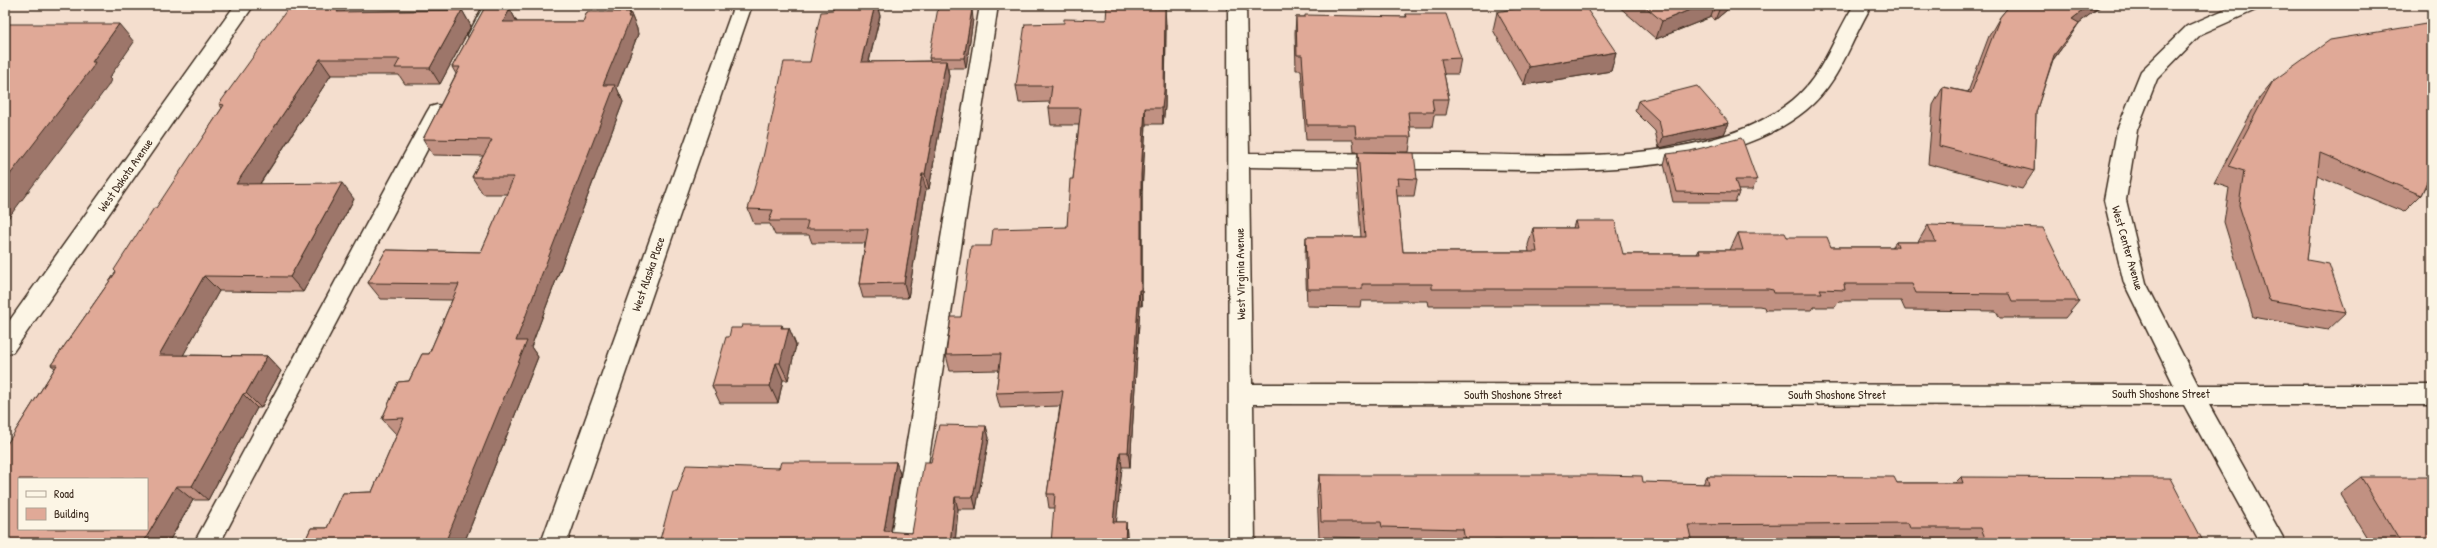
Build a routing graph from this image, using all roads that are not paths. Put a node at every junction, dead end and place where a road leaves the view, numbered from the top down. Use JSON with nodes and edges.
{"nodes":[{"id":1,"x":245,"y":5,"type":"edge"},
{"id":2,"x":493,"y":5,"type":"edge"},
{"id":3,"x":743,"y":5,"type":"edge"},
{"id":4,"x":990,"y":5,"type":"edge"},
{"id":5,"x":1237,"y":5,"type":"edge"},
{"id":6,"x":1863,"y":5,"type":"edge"},
{"id":7,"x":2251,"y":5,"type":"edge"},
{"id":8,"x":467,"y":55,"type":"edge"},
{"id":9,"x":445,"y":97,"type":"edge"},
{"id":10,"x":1239,"y":160,"type":"junction"},
{"id":11,"x":5,"y":345,"type":"edge"},
{"id":12,"x":2190,"y":393,"type":"junction"},
{"id":13,"x":1241,"y":394,"type":"junction"},
{"id":14,"x":2432,"y":395,"type":"edge"},
{"id":15,"x":207,"y":543,"type":"edge"},
{"id":16,"x":554,"y":543,"type":"edge"},
{"id":17,"x":903,"y":543,"type":"edge"},
{"id":18,"x":1242,"y":543,"type":"edge"},
{"id":19,"x":2273,"y":543,"type":"edge"}],
"edges":[{"from":1,"to":11,"type":"street","name":"West Dakota Avenue"},
{"from":2,"to":8,"type":"street"},
{"from":3,"to":16,"type":"street","name":"West Alaska Place"},
{"from":4,"to":17,"type":"street"},
{"from":5,"to":10,"type":"street","name":"West Virginia Avenue"},
{"from":6,"to":10,"type":"street"},
{"from":7,"to":12,"type":"street","name":"West Center Avenue"},
{"from":9,"to":15,"type":"street"},
{"from":10,"to":13,"type":"street","name":"West Virginia Avenue"},
{"from":12,"to":13,"type":"street","name":"South Shoshone Street"},
{"from":12,"to":14,"type":"street","name":"South Shoshone Street"},
{"from":12,"to":19,"type":"street","name":"West Center Avenue"},
{"from":13,"to":18,"type":"street","name":"West Virginia Avenue"}]}
